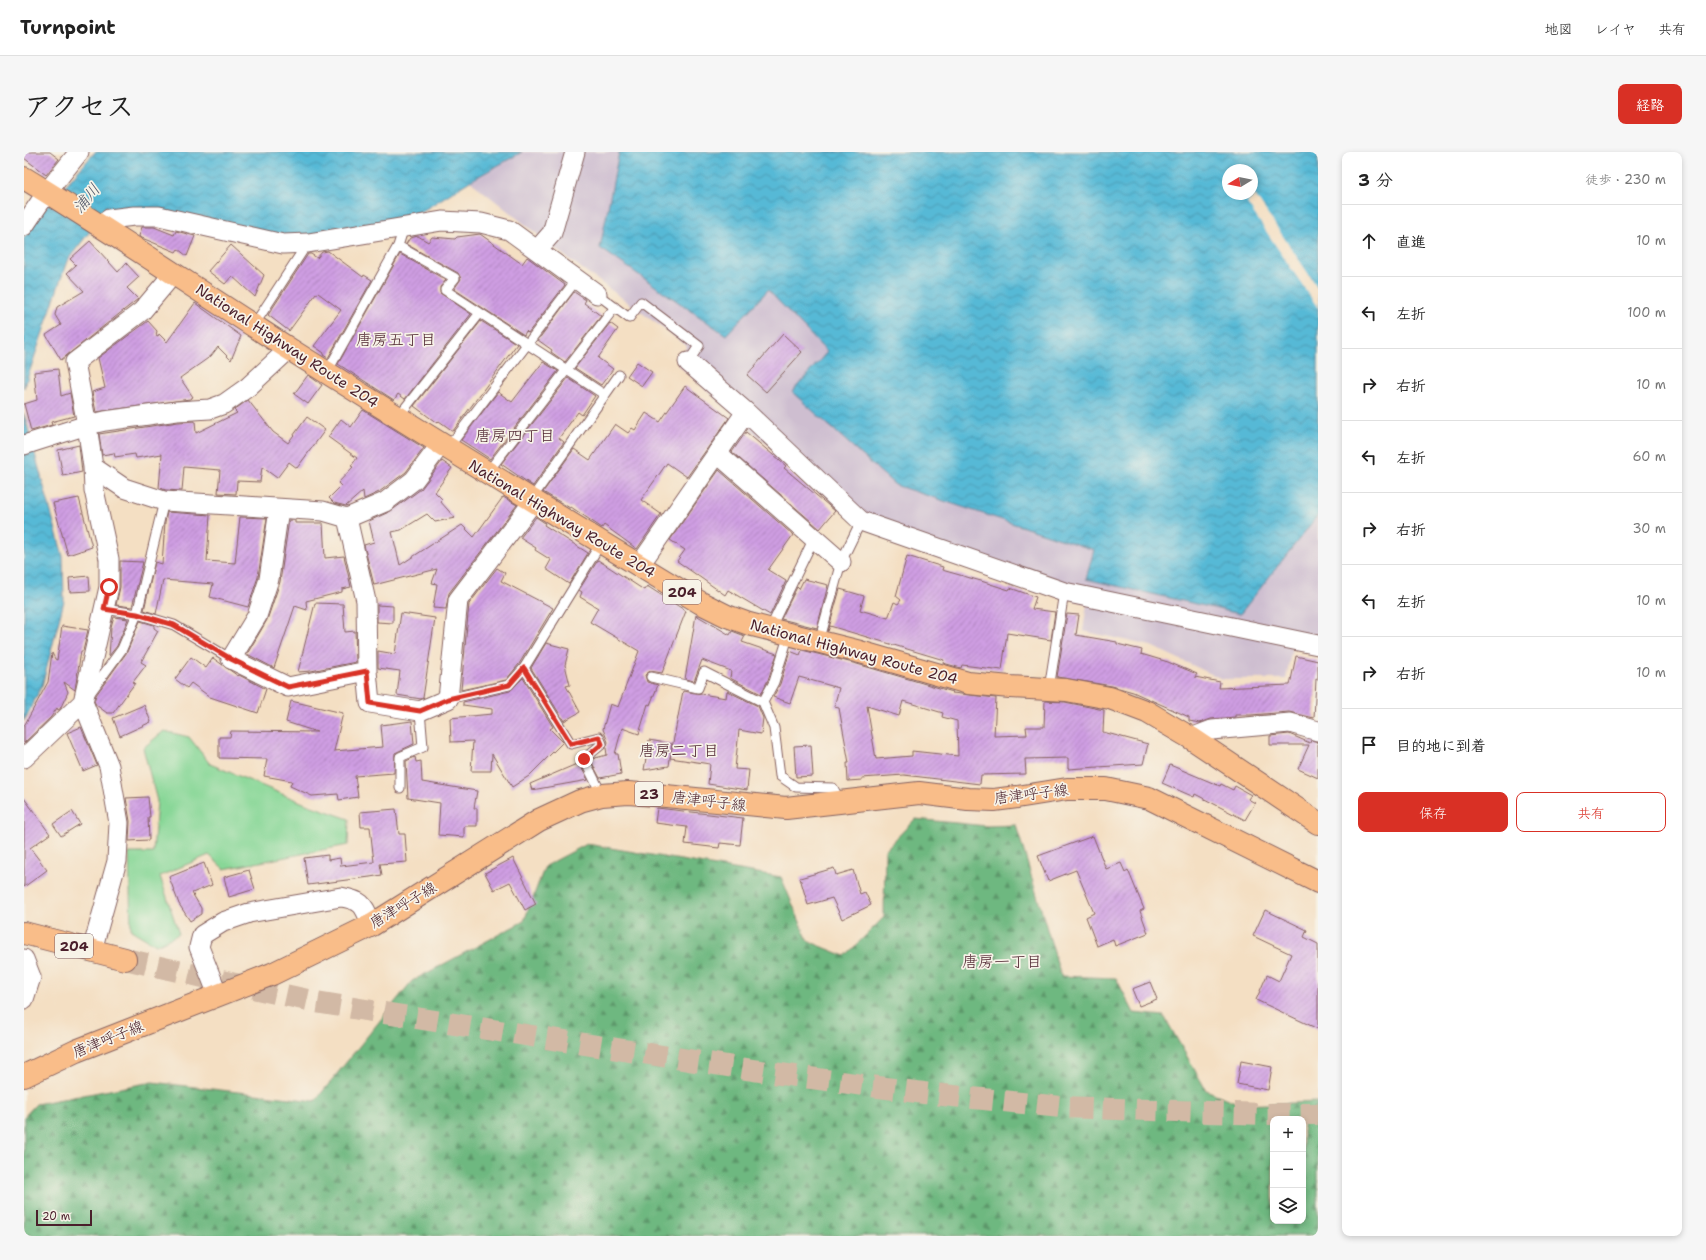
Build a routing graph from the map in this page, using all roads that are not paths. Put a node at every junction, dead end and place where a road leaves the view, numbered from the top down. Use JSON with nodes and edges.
{"nodes":[{"id":1,"x":79,"y":152,"type":"edge"},
{"id":2,"x":575,"y":152,"type":"edge"},
{"id":3,"x":24,"y":178,"type":"edge"},
{"id":4,"x":47,"y":192,"type":"junction"},
{"id":5,"x":24,"y":226,"type":"edge"},
{"id":6,"x":99,"y":226,"type":"junction"},
{"id":7,"x":404,"y":227,"type":"junction"},
{"id":8,"x":308,"y":242,"type":"junction"},
{"id":9,"x":398,"y":246,"type":"junction"},
{"id":10,"x":538,"y":250,"type":"junction"},
{"id":11,"x":174,"y":273,"type":"junction"},
{"id":12,"x":576,"y":279,"type":"junction"},
{"id":13,"x":597,"y":294,"type":"joint"},
{"id":14,"x":615,"y":307,"type":"junction"},
{"id":15,"x":480,"y":313,"type":"junction"},
{"id":16,"x":254,"y":325,"type":"junction"},
{"id":17,"x":527,"y":344,"type":"junction"},
{"id":18,"x":289,"y":348,"type":"junction"},
{"id":19,"x":688,"y":362,"type":"joint"},
{"id":20,"x":566,"y":370,"type":"junction"},
{"id":21,"x":327,"y":372,"type":"junction"},
{"id":22,"x":619,"y":375,"type":"dead end"},
{"id":23,"x":605,"y":395,"type":"junction"},
{"id":24,"x":746,"y":412,"type":"junction"},
{"id":25,"x":398,"y":417,"type":"junction"},
{"id":26,"x":87,"y":425,"type":"junction"},
{"id":27,"x":32,"y":443,"type":"edge"},
{"id":28,"x":441,"y":444,"type":"junction"},
{"id":29,"x":718,"y":453,"type":"junction"},
{"id":30,"x":93,"y":467,"type":"junction"},
{"id":31,"x":487,"y":473,"type":"junction"},
{"id":32,"x":164,"y":501,"type":"junction"},
{"id":33,"x":533,"y":502,"type":"junction"},
{"id":34,"x":279,"y":509,"type":"junction"},
{"id":35,"x":347,"y":518,"type":"junction"},
{"id":36,"x":861,"y":521,"type":"junction"},
{"id":37,"x":814,"y":538,"type":"junction"},
{"id":38,"x":601,"y":543,"type":"junction"},
{"id":39,"x":841,"y":562,"type":"junction"},
{"id":40,"x":639,"y":566,"type":"junction"},
{"id":41,"x":1064,"y":592,"type":"junction"},
{"id":42,"x":104,"y":609,"type":"junction"},
{"id":43,"x":137,"y":614,"type":"junction"},
{"id":44,"x":780,"y":632,"type":"junction"},
{"id":45,"x":818,"y":642,"type":"junction"},
{"id":46,"x":1318,"y":645,"type":"edge"},
{"id":47,"x":231,"y":659,"type":"junction"},
{"id":48,"x":524,"y":668,"type":"junction"},
{"id":49,"x":367,"y":671,"type":"junction"},
{"id":50,"x":651,"y":676,"type":"dead end"},
{"id":51,"x":1049,"y":689,"type":"junction"},
{"id":52,"x":448,"y":699,"type":"junction"},
{"id":53,"x":83,"y":702,"type":"junction"},
{"id":54,"x":763,"y":702,"type":"junction"},
{"id":55,"x":420,"y":711,"type":"junction"},
{"id":56,"x":1318,"y":731,"type":"edge"},
{"id":57,"x":1191,"y":738,"type":"junction"},
{"id":58,"x":24,"y":758,"type":"edge"},
{"id":59,"x":400,"y":788,"type":"dead end"},
{"id":60,"x":602,"y":795,"type":"junction"},
{"id":61,"x":840,"y":802,"type":"junction"},
{"id":62,"x":1318,"y":823,"type":"edge"},
{"id":63,"x":1318,"y":882,"type":"edge"},
{"id":64,"x":372,"y":925,"type":"junction"},
{"id":65,"x":24,"y":933,"type":"edge"},
{"id":66,"x":92,"y":950,"type":"junction"},
{"id":67,"x":125,"y":958,"type":"tunnel mouth"},
{"id":68,"x":24,"y":959,"type":"edge"},
{"id":69,"x":218,"y":995,"type":"junction"},
{"id":70,"x":24,"y":999,"type":"edge"},
{"id":71,"x":24,"y":1076,"type":"edge"}],
"edges":[{"from":1,"to":4,"type":"street"},
{"from":2,"to":10,"type":"street"},
{"from":3,"to":4,"type":"main road","name":"National Highway Route 204","number":"204"},
{"from":4,"to":5,"type":"street"},
{"from":4,"to":6,"type":"main road","name":"National Highway Route 204","number":"204"},
{"from":6,"to":8,"type":"street"},
{"from":6,"to":11,"type":"main road","name":"National Highway Route 204","number":"204"},
{"from":7,"to":8,"type":"street"},
{"from":7,"to":9,"type":"lane"},
{"from":7,"to":10,"type":"street"},
{"from":8,"to":16,"type":"lane"},
{"from":9,"to":15,"type":"lane"},
{"from":9,"to":21,"type":"lane"},
{"from":10,"to":12,"type":"street"},
{"from":11,"to":16,"type":"main road","name":"National Highway Route 204","number":"204"},
{"from":11,"to":26,"type":"street"},
{"from":12,"to":13,"type":"street"},
{"from":12,"to":17,"type":"lane"},
{"from":13,"to":14,"type":"lane"},
{"from":14,"to":19,"type":"lane"},
{"from":14,"to":20,"type":"lane"},
{"from":15,"to":17,"type":"lane"},
{"from":15,"to":25,"type":"lane"},
{"from":16,"to":18,"type":"main road","name":"National Highway Route 204","number":"204"},
{"from":17,"to":20,"type":"lane"},
{"from":17,"to":28,"type":"lane"},
{"from":18,"to":21,"type":"main road","name":"National Highway Route 204","number":"204"},
{"from":18,"to":26,"type":"street"},
{"from":19,"to":24,"type":"street"},
{"from":20,"to":23,"type":"lane"},
{"from":20,"to":31,"type":"lane"},
{"from":21,"to":25,"type":"main road","name":"National Highway Route 204","number":"204"},
{"from":22,"to":23,"type":"lane"},
{"from":23,"to":33,"type":"lane"},
{"from":24,"to":29,"type":"street"},
{"from":24,"to":36,"type":"street"},
{"from":25,"to":28,"type":"main road","name":"National Highway Route 204","number":"204"},
{"from":26,"to":27,"type":"street"},
{"from":26,"to":30,"type":"street"},
{"from":28,"to":31,"type":"main road","name":"National Highway Route 204","number":"204"},
{"from":28,"to":35,"type":"street"},
{"from":29,"to":37,"type":"street"},
{"from":29,"to":40,"type":"street"},
{"from":30,"to":32,"type":"street"},
{"from":30,"to":42,"type":"street"},
{"from":31,"to":33,"type":"main road","name":"National Highway Route 204","number":"204"},
{"from":32,"to":34,"type":"street"},
{"from":32,"to":43,"type":"lane"},
{"from":33,"to":38,"type":"main road","name":"National Highway Route 204","number":"204"},
{"from":33,"to":52,"type":"street"},
{"from":34,"to":35,"type":"street"},
{"from":34,"to":47,"type":"street"},
{"from":35,"to":49,"type":"street"},
{"from":36,"to":39,"type":"lane"},
{"from":36,"to":41,"type":"street"},
{"from":37,"to":39,"type":"street"},
{"from":37,"to":44,"type":"lane"},
{"from":38,"to":40,"type":"main road","name":"National Highway Route 204","number":"204"},
{"from":38,"to":48,"type":"lane"},
{"from":39,"to":45,"type":"lane"},
{"from":40,"to":44,"type":"main road","name":"National Highway Route 204","number":"204"},
{"from":41,"to":46,"type":"street"},
{"from":41,"to":51,"type":"lane"},
{"from":42,"to":43,"type":"lane"},
{"from":42,"to":53,"type":"street"},
{"from":43,"to":47,"type":"lane"},
{"from":43,"to":53,"type":"lane"},
{"from":44,"to":45,"type":"main road","name":"National Highway Route 204","number":"204"},
{"from":44,"to":54,"type":"lane"},
{"from":45,"to":51,"type":"main road","name":"National Highway Route 204","number":"204"},
{"from":47,"to":49,"type":"street"},
{"from":48,"to":52,"type":"lane"},
{"from":48,"to":60,"type":"lane"},
{"from":49,"to":55,"type":"street"},
{"from":50,"to":54,"type":"lane"},
{"from":51,"to":57,"type":"main road","name":"National Highway Route 204","number":"204"},
{"from":52,"to":55,"type":"street"},
{"from":53,"to":58,"type":"street"},
{"from":53,"to":66,"type":"street"},
{"from":54,"to":61,"type":"lane"},
{"from":55,"to":59,"type":"lane"},
{"from":56,"to":57,"type":"street"},
{"from":57,"to":62,"type":"main road","name":"National Highway Route 204","number":"204"},
{"from":60,"to":61,"type":"main road","name":"唐津呼子線","number":"23"},
{"from":60,"to":64,"type":"main road","name":"唐津呼子線","number":"23"},
{"from":61,"to":63,"type":"main road","name":"唐津呼子線","number":"23"},
{"from":64,"to":69,"type":"main road","name":"唐津呼子線","number":"23"},
{"from":64,"to":69,"type":"street"},
{"from":65,"to":66,"type":"main road","number":"204"},
{"from":66,"to":67,"type":"main road","number":"204"},
{"from":68,"to":70,"type":"street"},
{"from":69,"to":71,"type":"main road","name":"唐津呼子線","number":"23"}]}
